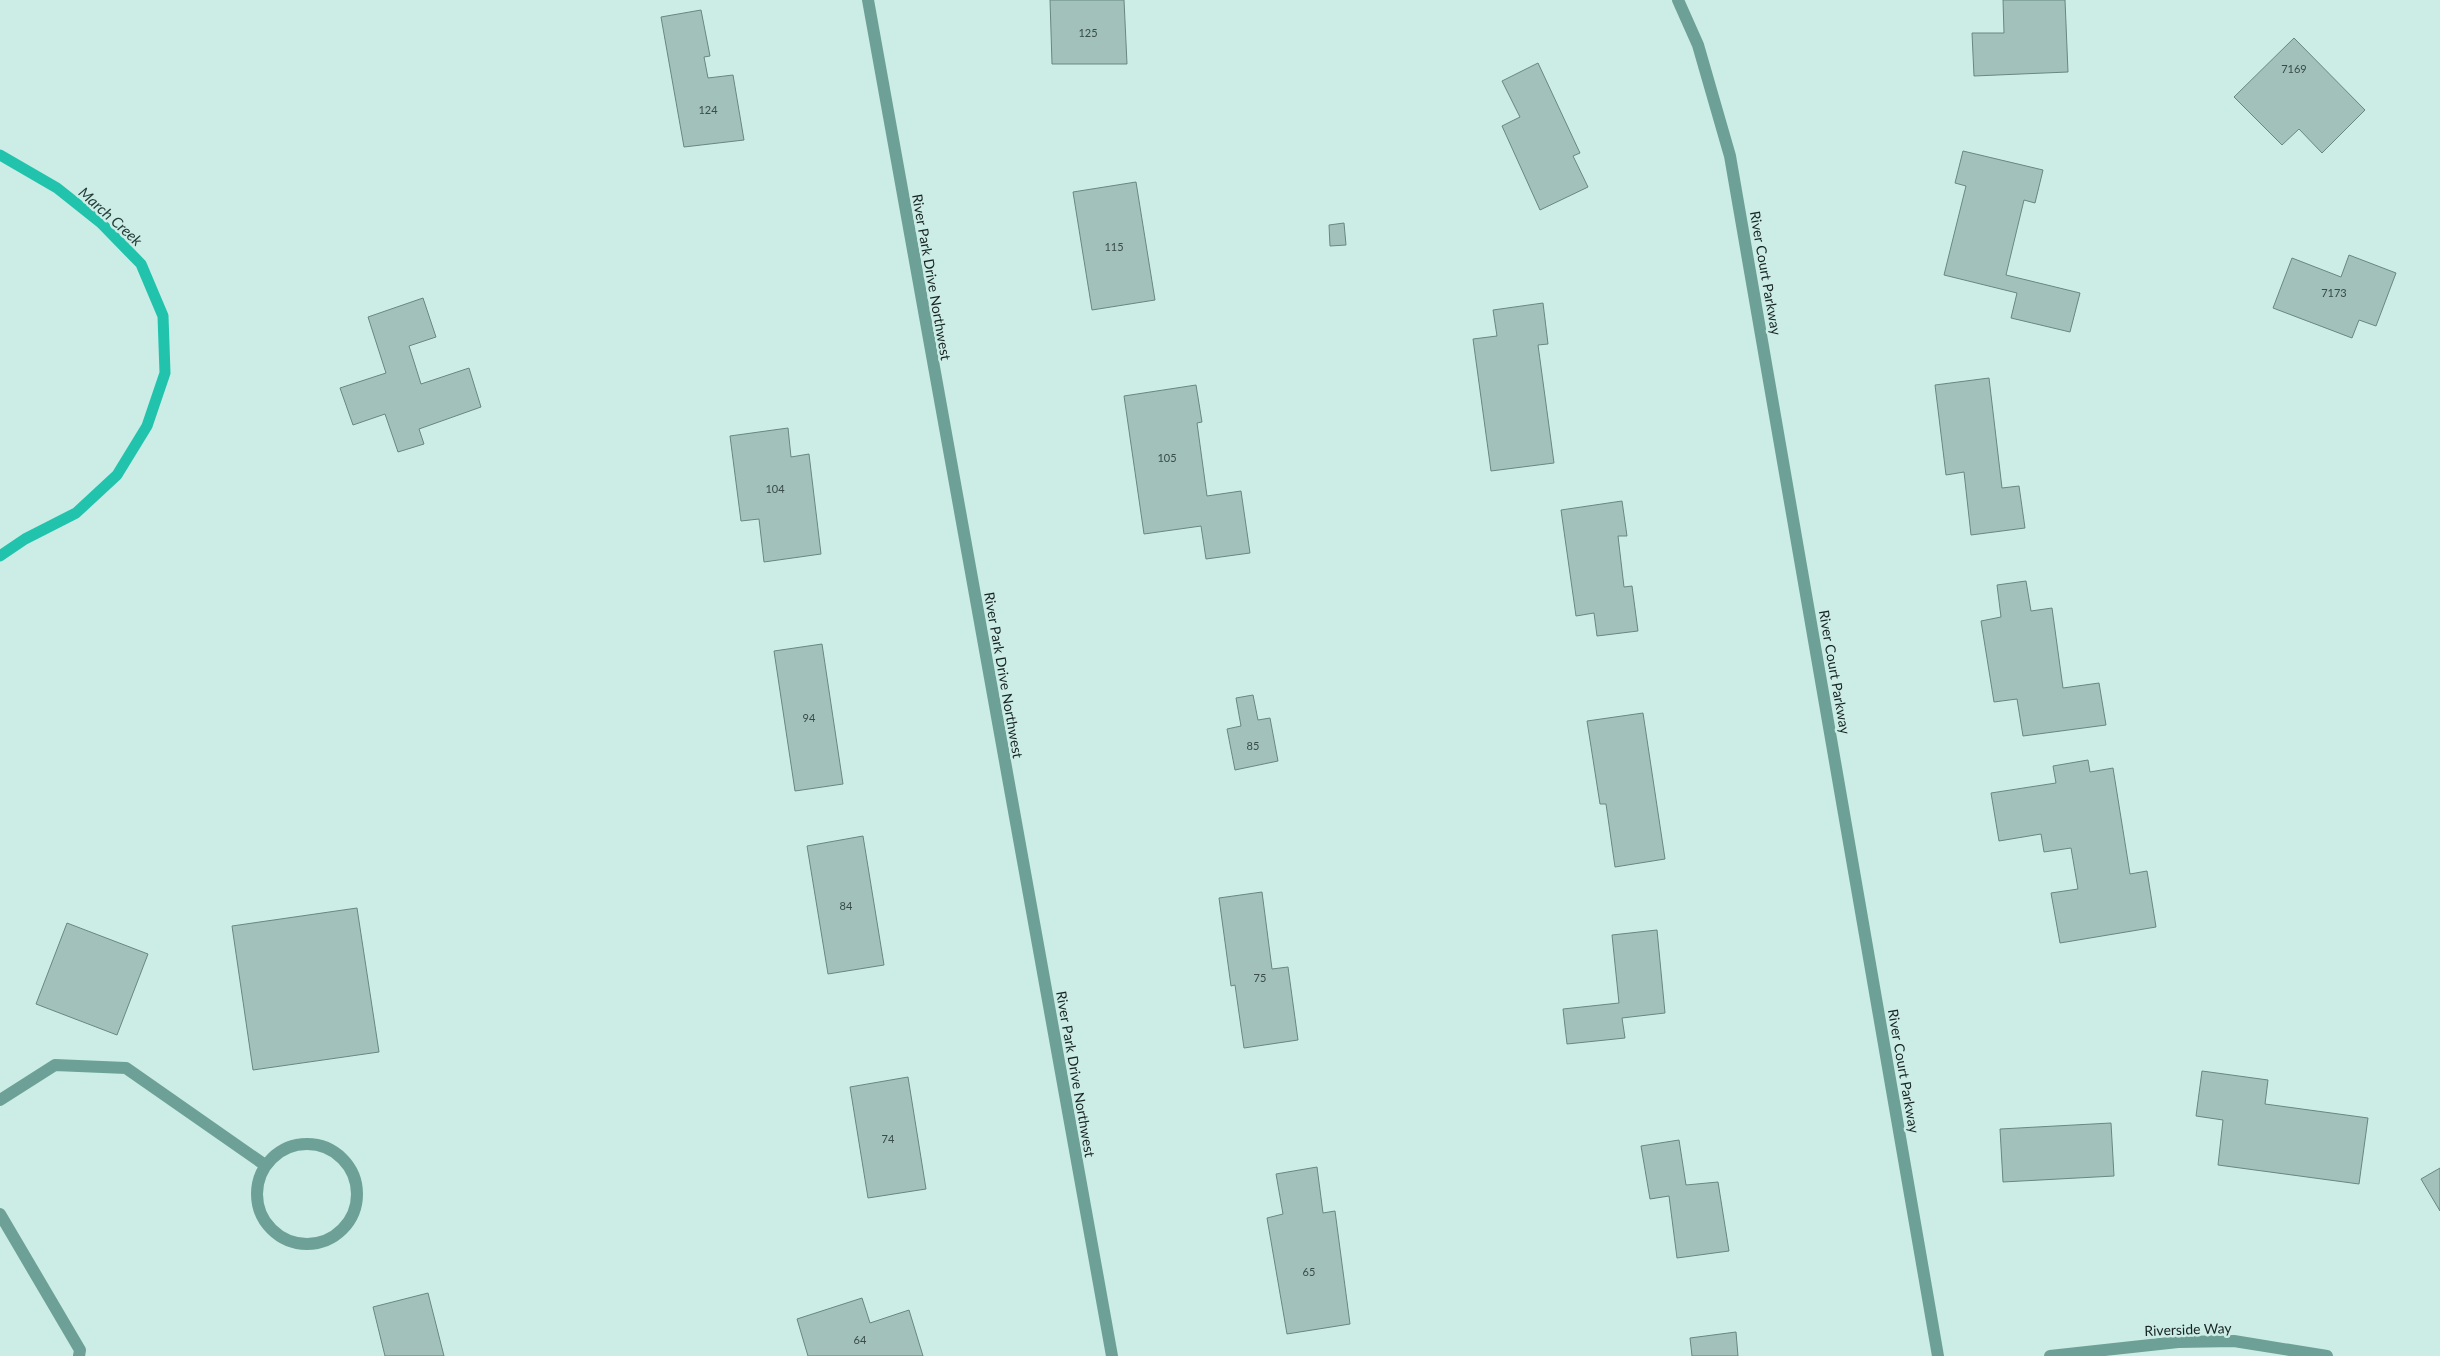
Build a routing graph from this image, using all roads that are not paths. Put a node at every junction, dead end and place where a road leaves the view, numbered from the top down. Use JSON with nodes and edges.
{"nodes":[{"id":1,"x":868,"y":0,"type":"edge"},
{"id":2,"x":1678,"y":0,"type":"edge"},
{"id":3,"x":0,"y":1100,"type":"edge"},
{"id":4,"x":265,"y":1165,"type":"junction"},
{"id":5,"x":0,"y":1214,"type":"edge"},
{"id":6,"x":79,"y":1356,"type":"edge"},
{"id":7,"x":1112,"y":1356,"type":"edge"},
{"id":8,"x":1938,"y":1356,"type":"edge"},
{"id":9,"x":2050,"y":1356,"type":"edge"},
{"id":10,"x":2326,"y":1356,"type":"edge"}],
"edges":[{"from":1,"to":7,"type":"street","name":"River Park Drive Northwest"},
{"from":2,"to":8,"type":"street","name":"River Court Parkway"},
{"from":3,"to":4,"type":"street"},
{"from":4,"to":4,"type":"street"},
{"from":5,"to":6,"type":"street"},
{"from":9,"to":10,"type":"street","name":"Riverside Way"}]}
